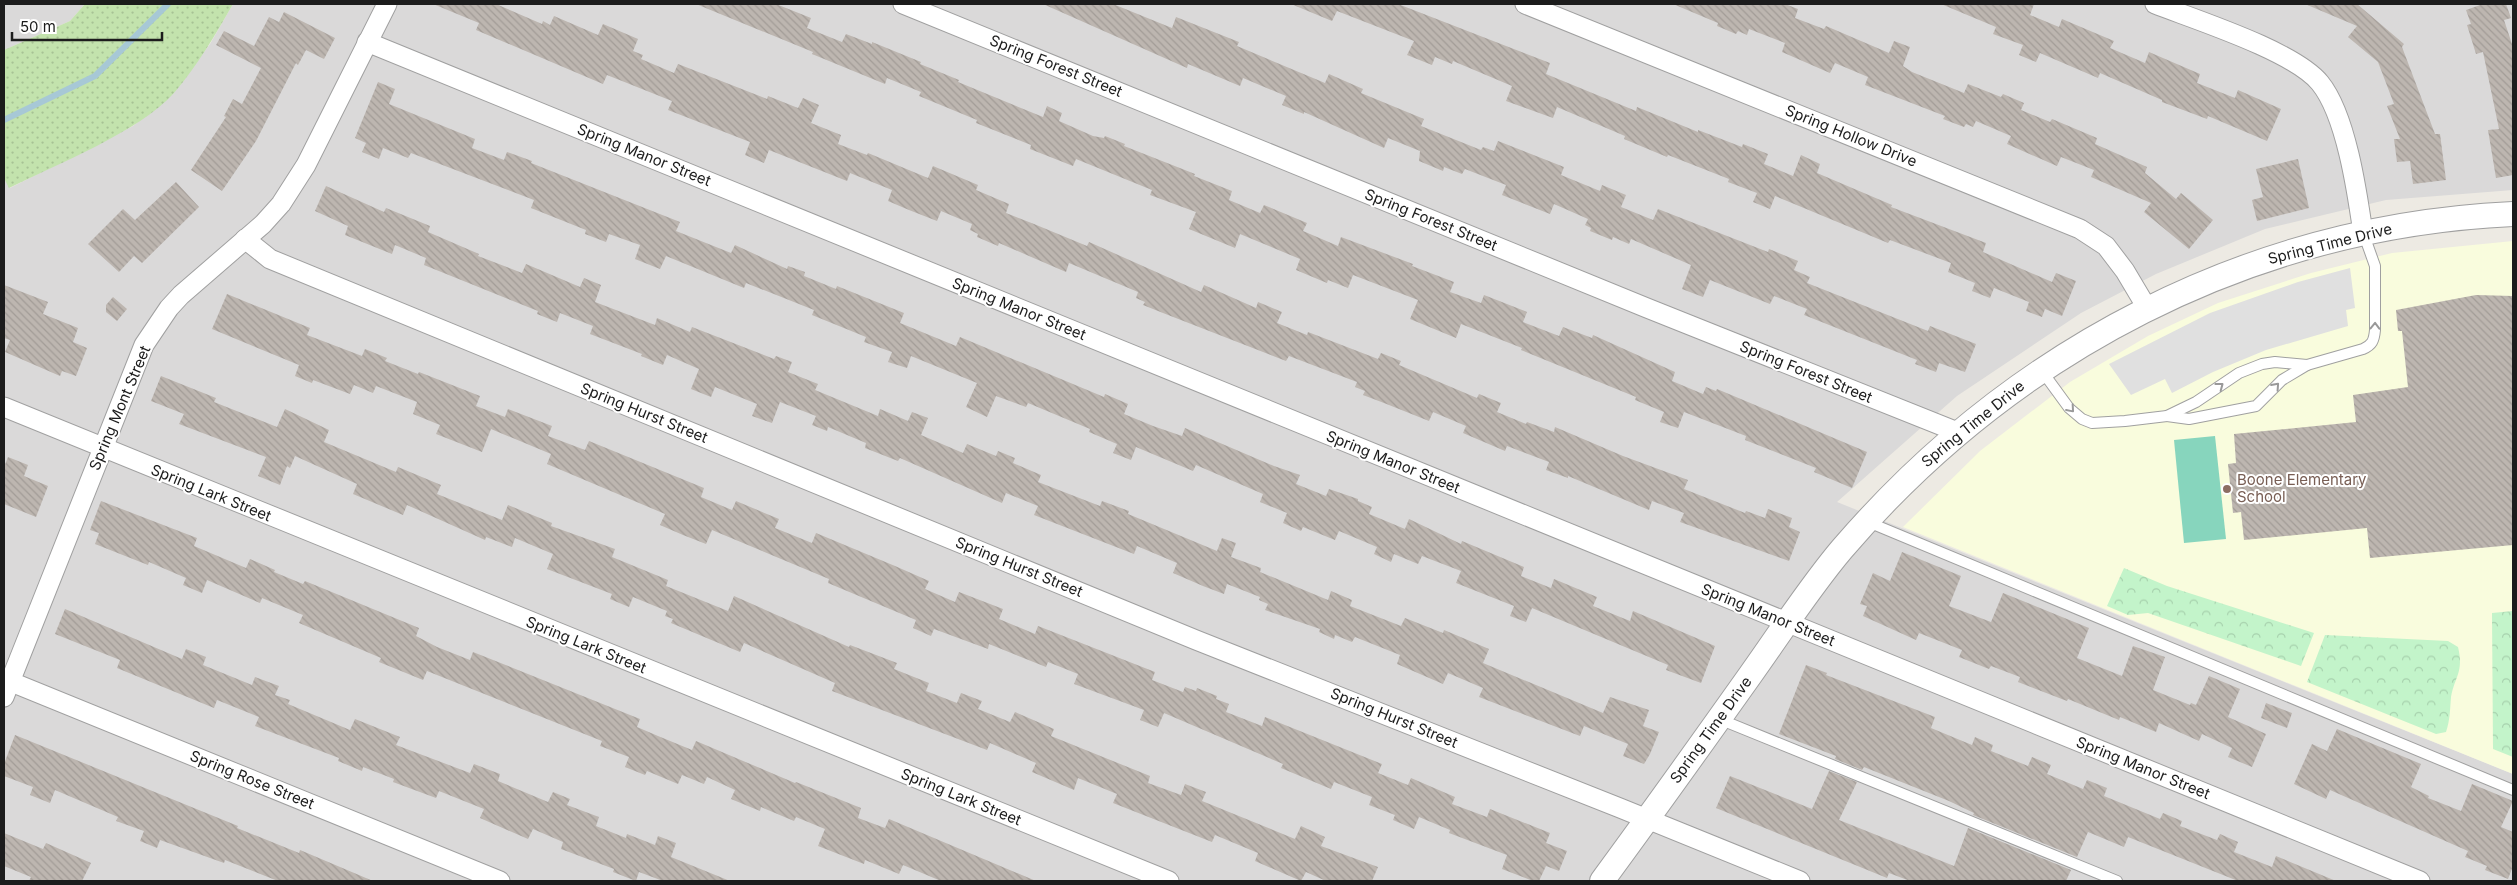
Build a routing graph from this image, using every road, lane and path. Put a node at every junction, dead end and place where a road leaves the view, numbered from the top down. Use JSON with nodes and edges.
{"nodes":[{"id":1,"x":387,"y":4,"type":"edge"},
{"id":2,"x":903,"y":4,"type":"edge"},
{"id":3,"x":1525,"y":4,"type":"edge"},
{"id":4,"x":2155,"y":4,"type":"edge"},
{"id":5,"x":367,"y":42,"type":"junction"},
{"id":6,"x":2513,"y":214,"type":"edge"},
{"id":7,"x":2363,"y":233,"type":"junction"},
{"id":8,"x":244,"y":239,"type":"junction"},
{"id":9,"x":2147,"y":308,"type":"junction"},
{"id":10,"x":2307,"y":365,"type":"junction"},
{"id":11,"x":2041,"y":370,"type":"junction"},
{"id":12,"x":4,"y":407,"type":"edge"},
{"id":13,"x":2167,"y":416,"type":"junction"},
{"id":14,"x":1960,"y":433,"type":"junction"},
{"id":15,"x":102,"y":448,"type":"junction"},
{"id":16,"x":1867,"y":522,"type":"junction"},
{"id":17,"x":1788,"y":622,"type":"junction"},
{"id":18,"x":6,"y":686,"type":"edge"},
{"id":19,"x":1719,"y":719,"type":"junction"},
{"id":20,"x":2513,"y":790,"type":"edge"},
{"id":21,"x":1648,"y":819,"type":"junction"},
{"id":22,"x":500,"y":881,"type":"edge"},
{"id":23,"x":1169,"y":881,"type":"edge"},
{"id":24,"x":1602,"y":881,"type":"edge"},
{"id":25,"x":1800,"y":881,"type":"edge"},
{"id":26,"x":2117,"y":881,"type":"edge"},
{"id":27,"x":2420,"y":881,"type":"edge"}],
"edges":[{"from":1,"to":5,"type":"street","name":"Spring Mont Street"},
{"from":2,"to":14,"type":"street","name":"Spring Forest Street"},
{"from":3,"to":9,"type":"street","name":"Spring Hollow Drive"},
{"from":4,"to":7,"type":"street"},
{"from":5,"to":8,"type":"street","name":"Spring Mont Street"},
{"from":5,"to":17,"type":"street","name":"Spring Manor Street"},
{"from":6,"to":7,"type":"street","name":"Spring Time Drive"},
{"from":7,"to":9,"type":"street","name":"Spring Time Drive"},
{"from":10,"to":7,"type":"lane","one_way":true},
{"from":8,"to":15,"type":"street","name":"Spring Mont Street"},
{"from":8,"to":21,"type":"street","name":"Spring Hurst Street"},
{"from":9,"to":11,"type":"street","name":"Spring Time Drive"},
{"from":13,"to":10,"type":"lane","one_way":true},
{"from":13,"to":10,"type":"lane","one_way":true},
{"from":11,"to":13,"type":"lane","one_way":true},
{"from":11,"to":14,"type":"street","name":"Spring Time Drive"},
{"from":12,"to":15,"type":"street","name":"Spring Lark Street"},
{"from":14,"to":16,"type":"street","name":"Spring Time Drive"},
{"from":15,"to":18,"type":"street","name":"Spring Mont Street"},
{"from":15,"to":23,"type":"street","name":"Spring Lark Street"},
{"from":16,"to":17,"type":"street","name":"Spring Time Drive"},
{"from":16,"to":20,"type":"lane"},
{"from":17,"to":19,"type":"street","name":"Spring Time Drive"},
{"from":17,"to":27,"type":"street","name":"Spring Manor Street"},
{"from":18,"to":22,"type":"street","name":"Spring Rose Street"},
{"from":19,"to":21,"type":"street","name":"Spring Time Drive"},
{"from":19,"to":26,"type":"lane"},
{"from":21,"to":24,"type":"street","name":"Spring Time Drive"},
{"from":21,"to":25,"type":"street","name":"Spring Hurst Street"}]}
